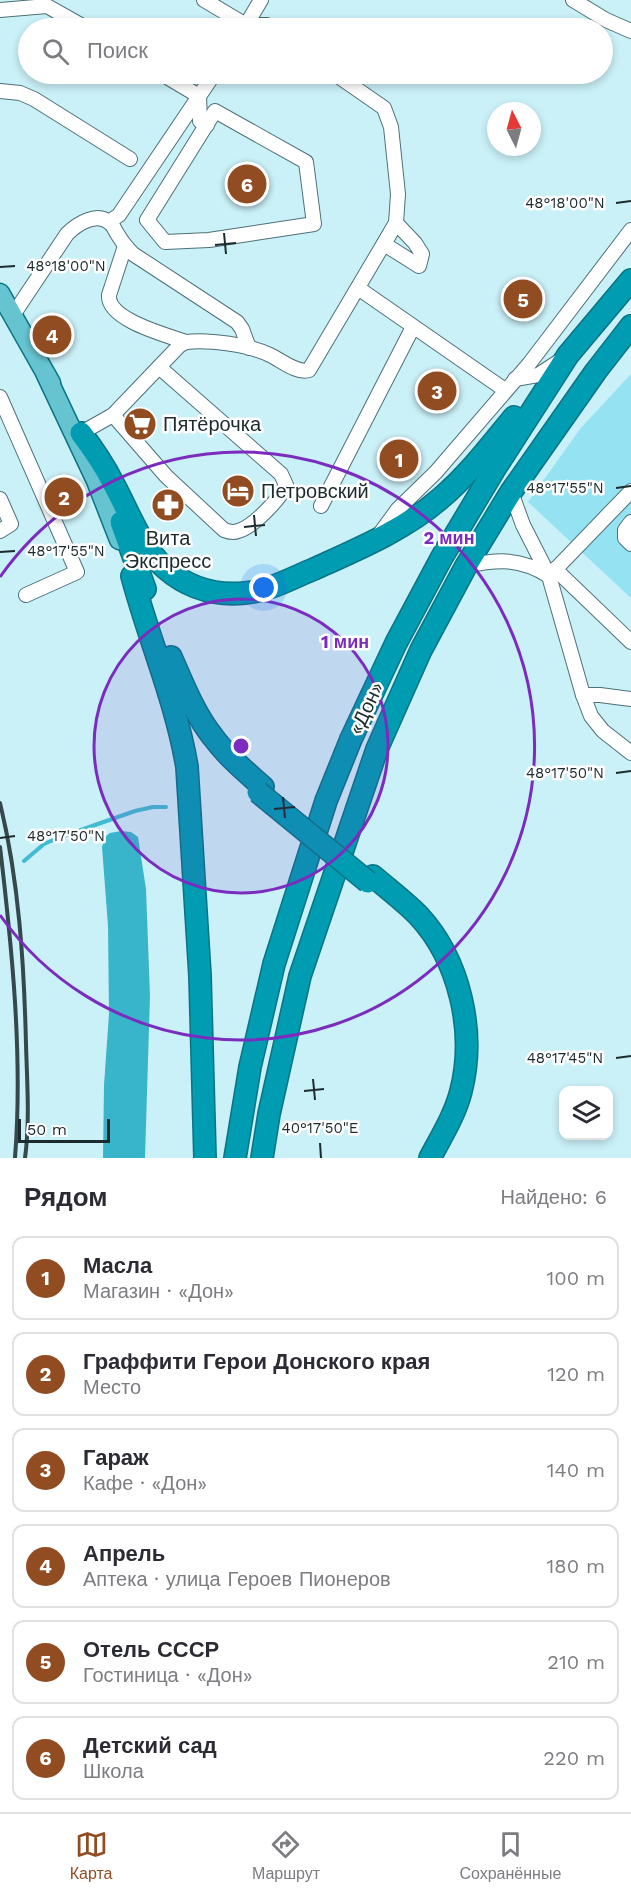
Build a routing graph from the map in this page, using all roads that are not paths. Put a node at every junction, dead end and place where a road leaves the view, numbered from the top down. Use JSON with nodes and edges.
{"nodes":[{"id":1,"x":204,"y":0,"type":"edge"},
{"id":2,"x":261,"y":0,"type":"edge"},
{"id":3,"x":573,"y":0,"type":"edge"},
{"id":4,"x":0,"y":10,"type":"edge"},
{"id":5,"x":68,"y":18,"type":"edge"},
{"id":6,"x":231,"y":18,"type":"edge"},
{"id":7,"x":250,"y":18,"type":"edge"},
{"id":8,"x":603,"y":18,"type":"edge"},
{"id":9,"x":613,"y":23,"type":"edge"},
{"id":10,"x":631,"y":31,"type":"edge"},
{"id":11,"x":179,"y":84,"type":"edge"},
{"id":12,"x":207,"y":84,"type":"edge"},
{"id":13,"x":349,"y":84,"type":"edge"},
{"id":14,"x":0,"y":91,"type":"edge"},
{"id":15,"x":199,"y":96,"type":"junction"},
{"id":16,"x":207,"y":125,"type":"junction"},
{"id":17,"x":130,"y":159,"type":"dead end"},
{"id":18,"x":109,"y":222,"type":"junction"},
{"id":19,"x":631,"y":230,"type":"edge"},
{"id":20,"x":125,"y":246,"type":"junction"},
{"id":21,"x":631,"y":280,"type":"edge"},
{"id":22,"x":358,"y":288,"type":"junction"},
{"id":23,"x":0,"y":293,"type":"edge"},
{"id":24,"x":13,"y":315,"type":"junction"},
{"id":25,"x":631,"y":326,"type":"edge"},
{"id":26,"x":413,"y":327,"type":"junction"},
{"id":27,"x":186,"y":342,"type":"junction"},
{"id":28,"x":249,"y":348,"type":"junction"},
{"id":29,"x":568,"y":355,"type":"junction"},
{"id":30,"x":159,"y":367,"type":"junction"},
{"id":31,"x":515,"y":379,"type":"junction"},
{"id":32,"x":505,"y":390,"type":"junction"},
{"id":33,"x":0,"y":397,"type":"edge"},
{"id":34,"x":113,"y":415,"type":"junction"},
{"id":35,"x":78,"y":434,"type":"junction"},
{"id":36,"x":631,"y":491,"type":"edge"},
{"id":37,"x":511,"y":492,"type":"junction"},
{"id":38,"x":0,"y":499,"type":"edge"},
{"id":39,"x":321,"y":506,"type":"dead end"},
{"id":40,"x":631,"y":522,"type":"edge"},
{"id":41,"x":0,"y":531,"type":"edge"},
{"id":42,"x":376,"y":540,"type":"junction"},
{"id":43,"x":631,"y":544,"type":"edge"},
{"id":44,"x":466,"y":566,"type":"junction"},
{"id":45,"x":552,"y":573,"type":"junction"},
{"id":46,"x":132,"y":576,"type":"junction"},
{"id":47,"x":26,"y":595,"type":"dead end"},
{"id":48,"x":631,"y":642,"type":"edge"},
{"id":49,"x":583,"y":695,"type":"junction"},
{"id":50,"x":631,"y":699,"type":"edge"},
{"id":51,"x":631,"y":753,"type":"edge"},
{"id":52,"x":261,"y":790,"type":"junction"},
{"id":53,"x":371,"y":879,"type":"junction"},
{"id":54,"x":269,"y":1114,"type":"junction"},
{"id":55,"x":206,"y":1158,"type":"edge"},
{"id":56,"x":235,"y":1158,"type":"edge"},
{"id":57,"x":262,"y":1158,"type":"edge"},
{"id":58,"x":270,"y":1158,"type":"edge"},
{"id":59,"x":418,"y":1158,"type":"edge"},
{"id":60,"x":430,"y":1158,"type":"edge"}],
"edges":[{"from":1,"to":6,"type":"street"},
{"from":2,"to":7,"type":"street"},
{"from":3,"to":8,"type":"street"},
{"from":4,"to":5,"type":"street"},
{"from":9,"to":10,"type":"street"},
{"from":11,"to":15,"type":"street"},
{"from":12,"to":15,"type":"street"},
{"from":13,"to":22,"type":"street"},
{"from":14,"to":17,"type":"street"},
{"from":15,"to":16,"type":"street"},
{"from":15,"to":18,"type":"street"},
{"from":16,"to":16,"type":"street"},
{"from":18,"to":20,"type":"street"},
{"from":18,"to":24,"type":"street"},
{"from":19,"to":31,"type":"street"},
{"from":20,"to":27,"type":"street"},
{"from":20,"to":28,"type":"street"},
{"from":21,"to":29,"type":"highway","name":"«Дон»"},
{"from":22,"to":26,"type":"street"},
{"from":22,"to":28,"type":"street"},
{"from":23,"to":24,"type":"main road"},
{"from":24,"to":35,"type":"main road"},
{"from":25,"to":37,"type":"highway","name":"«Дон»"},
{"from":26,"to":32,"type":"street"},
{"from":26,"to":39,"type":"street"},
{"from":27,"to":28,"type":"street"},
{"from":27,"to":30,"type":"street"},
{"from":29,"to":31,"type":"street"},
{"from":29,"to":42,"type":"highway"},
{"from":29,"to":56,"type":"highway","name":"«Дон»"},
{"from":30,"to":34,"type":"street"},
{"from":30,"to":34,"type":"street"},
{"from":31,"to":32,"type":"street"},
{"from":32,"to":42,"type":"street"},
{"from":33,"to":47,"type":"street"},
{"from":34,"to":35,"type":"street"},
{"from":35,"to":42,"type":"highway"},
{"from":35,"to":46,"type":"main road"},
{"from":35,"to":52,"type":"highway"},
{"from":36,"to":45,"type":"street"},
{"from":37,"to":44,"type":"highway","name":"«Дон»"},
{"from":37,"to":45,"type":"street"},
{"from":38,"to":41,"type":"street"},
{"from":40,"to":43,"type":"street"},
{"from":44,"to":45,"type":"street"},
{"from":44,"to":54,"type":"highway","name":"«Дон»"},
{"from":45,"to":48,"type":"street"},
{"from":45,"to":49,"type":"street"},
{"from":46,"to":52,"type":"highway"},
{"from":46,"to":55,"type":"highway"},
{"from":49,"to":50,"type":"street"},
{"from":49,"to":51,"type":"street"},
{"from":52,"to":53,"type":"highway"},
{"from":53,"to":59,"type":"highway"},
{"from":53,"to":60,"type":"highway"},
{"from":54,"to":57,"type":"highway","name":"«Дон»"},
{"from":54,"to":58,"type":"highway"}]}
